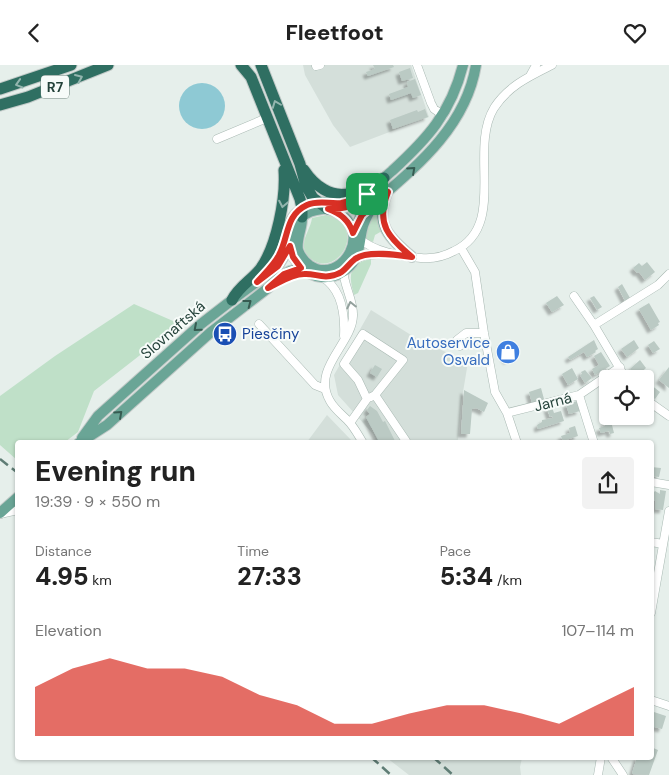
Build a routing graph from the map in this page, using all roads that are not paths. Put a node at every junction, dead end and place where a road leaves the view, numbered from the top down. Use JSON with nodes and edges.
{"nodes":[{"id":1,"x":71,"y":65,"type":"edge"},
{"id":2,"x":108,"y":65,"type":"edge"},
{"id":3,"x":241,"y":65,"type":"edge"},
{"id":4,"x":261,"y":65,"type":"edge"},
{"id":5,"x":417,"y":65,"type":"edge"},
{"id":6,"x":462,"y":65,"type":"edge"},
{"id":7,"x":476,"y":65,"type":"edge"},
{"id":8,"x":536,"y":65,"type":"edge"},
{"id":9,"x":552,"y":65,"type":"edge"},
{"id":10,"x":530,"y":77,"type":"junction"},
{"id":11,"x":0,"y":89,"type":"edge"},
{"id":12,"x":0,"y":105,"type":"edge"},
{"id":13,"x":443,"y":115,"type":"junction"},
{"id":14,"x":267,"y":118,"type":"junction"},
{"id":15,"x":218,"y":139,"type":"dead end"},
{"id":16,"x":283,"y":156,"type":"junction"},
{"id":17,"x":300,"y":164,"type":"junction"},
{"id":18,"x":384,"y":178,"type":"junction"},
{"id":19,"x":388,"y":192,"type":"junction"},
{"id":20,"x":367,"y":194,"type":"junction"},
{"id":21,"x":317,"y":202,"type":"junction"},
{"id":22,"x":328,"y":209,"type":"junction"},
{"id":23,"x":302,"y":213,"type":"junction"},
{"id":24,"x":357,"y":236,"type":"junction"},
{"id":25,"x":290,"y":246,"type":"junction"},
{"id":26,"x":461,"y":248,"type":"junction"},
{"id":27,"x":391,"y":253,"type":"junction"},
{"id":28,"x":412,"y":257,"type":"junction"},
{"id":29,"x":355,"y":259,"type":"junction"},
{"id":30,"x":343,"y":267,"type":"junction"},
{"id":31,"x":301,"y":268,"type":"junction"},
{"id":32,"x":311,"y":271,"type":"junction"},
{"id":33,"x":669,"y":274,"type":"edge"},
{"id":34,"x":322,"y":277,"type":"junction"},
{"id":35,"x":257,"y":282,"type":"junction"},
{"id":36,"x":268,"y":288,"type":"junction"},
{"id":37,"x":574,"y":296,"type":"dead end"},
{"id":38,"x":232,"y":299,"type":"junction"},
{"id":39,"x":259,"y":325,"type":"dead end"},
{"id":40,"x":594,"y":325,"type":"junction"},
{"id":41,"x":484,"y":333,"type":"junction"},
{"id":42,"x":344,"y":338,"type":"junction"},
{"id":43,"x":460,"y":347,"type":"dead end"},
{"id":44,"x":620,"y":367,"type":"junction"},
{"id":45,"x":622,"y":370,"type":"edge"},
{"id":46,"x":325,"y":389,"type":"junction"},
{"id":47,"x":579,"y":395,"type":"junction"},
{"id":48,"x":371,"y":397,"type":"junction"},
{"id":49,"x":654,"y":404,"type":"edge"},
{"id":50,"x":667,"y":412,"type":"edge"},
{"id":51,"x":508,"y":413,"type":"junction"},
{"id":52,"x":350,"y":423,"type":"junction"},
{"id":53,"x":81,"y":440,"type":"edge"},
{"id":54,"x":84,"y":440,"type":"edge"},
{"id":55,"x":361,"y":440,"type":"edge"},
{"id":56,"x":405,"y":440,"type":"edge"},
{"id":57,"x":516,"y":440,"type":"edge"},
{"id":58,"x":593,"y":440,"type":"edge"},
{"id":59,"x":654,"y":482,"type":"edge"},
{"id":60,"x":669,"y":485,"type":"edge"},
{"id":61,"x":15,"y":500,"type":"edge"},
{"id":62,"x":15,"y":510,"type":"edge"},
{"id":63,"x":669,"y":511,"type":"edge"},
{"id":64,"x":0,"y":513,"type":"edge"},
{"id":65,"x":654,"y":542,"type":"edge"},
{"id":66,"x":663,"y":544,"type":"junction"},
{"id":67,"x":654,"y":596,"type":"edge"},
{"id":68,"x":654,"y":701,"type":"edge"},
{"id":69,"x":669,"y":706,"type":"edge"},
{"id":70,"x":600,"y":760,"type":"edge"},
{"id":71,"x":613,"y":760,"type":"edge"},
{"id":72,"x":598,"y":775,"type":"edge"},
{"id":73,"x":623,"y":775,"type":"edge"}],
"edges":[{"from":1,"to":11,"type":"highway","number":"R7","one_way":true},
{"from":12,"to":2,"type":"highway","number":"R7","one_way":true},
{"from":3,"to":14,"type":"highway"},
{"from":17,"to":4,"type":"highway","one_way":true},
{"from":5,"to":13,"type":"street"},
{"from":6,"to":13,"type":"main road"},
{"from":19,"to":7,"type":"main road","one_way":true},
{"from":8,"to":10,"type":"street"},
{"from":9,"to":10,"type":"street"},
{"from":10,"to":26,"type":"street"},
{"from":13,"to":18,"type":"main road"},
{"from":14,"to":15,"type":"street"},
{"from":14,"to":16,"type":"highway"},
{"from":16,"to":23,"type":"highway"},
{"from":16,"to":38,"type":"highway","one_way":true},
{"from":17,"to":18,"type":"highway"},
{"from":17,"to":21,"type":"highway"},
{"from":18,"to":20,"type":"main road"},
{"from":19,"to":24,"type":"main road"},
{"from":19,"to":28,"type":"main road"},
{"from":20,"to":21,"type":"main road"},
{"from":20,"to":22,"type":"main road"},
{"from":21,"to":22,"type":"highway"},
{"from":21,"to":23,"type":"main road"},
{"from":22,"to":23,"type":"main road"},
{"from":22,"to":24,"type":"main road"},
{"from":23,"to":25,"type":"main road","name":"Slovnaftská"},
{"from":23,"to":32,"type":"main road"},
{"from":23,"to":35,"type":"main road"},
{"from":24,"to":27,"type":"street"},
{"from":24,"to":29,"type":"main road"},
{"from":24,"to":30,"type":"main road"},
{"from":25,"to":31,"type":"main road"},
{"from":25,"to":35,"type":"main road","name":"Slovnaftská"},
{"from":26,"to":28,"type":"street"},
{"from":26,"to":41,"type":"street"},
{"from":27,"to":28,"type":"street"},
{"from":27,"to":29,"type":"street"},
{"from":29,"to":30,"type":"main road"},
{"from":30,"to":32,"type":"main road"},
{"from":30,"to":34,"type":"main road"},
{"from":42,"to":30,"type":"street","one_way":true},
{"from":31,"to":32,"type":"main road","name":"Slovnaftská"},
{"from":31,"to":36,"type":"main road","name":"Slovnaftská"},
{"from":32,"to":34,"type":"main road"},
{"from":32,"to":36,"type":"main road","name":"Slovnaftská"},
{"from":33,"to":40,"type":"street"},
{"from":34,"to":42,"type":"street"},
{"from":35,"to":38,"type":"main road","name":"Slovnaftská"},
{"from":54,"to":36,"type":"main road","name":"Slovnaftská","one_way":true},
{"from":37,"to":40,"type":"street"},
{"from":38,"to":53,"type":"main road","name":"Slovnaftská","one_way":true},
{"from":39,"to":46,"type":"street"},
{"from":40,"to":44,"type":"street"},
{"from":41,"to":43,"type":"street"},
{"from":41,"to":51,"type":"street"},
{"from":42,"to":46,"type":"street"},
{"from":44,"to":45,"type":"street"},
{"from":44,"to":47,"type":"street","name":"Jarná"},
{"from":46,"to":52,"type":"street"},
{"from":47,"to":51,"type":"street","name":"Jarná"},
{"from":47,"to":58,"type":"street"},
{"from":48,"to":48,"type":"street"},
{"from":48,"to":52,"type":"street"},
{"from":48,"to":56,"type":"street"},
{"from":49,"to":50,"type":"street"},
{"from":51,"to":57,"type":"street"},
{"from":52,"to":55,"type":"street"},
{"from":59,"to":60,"type":"street"},
{"from":61,"to":64,"type":"main road"},
{"from":62,"to":64,"type":"street"},
{"from":63,"to":66,"type":"street"},
{"from":65,"to":66,"type":"street"},
{"from":66,"to":67,"type":"street"},
{"from":68,"to":69,"type":"street"},
{"from":70,"to":72,"type":"street"},
{"from":71,"to":73,"type":"street"}]}
